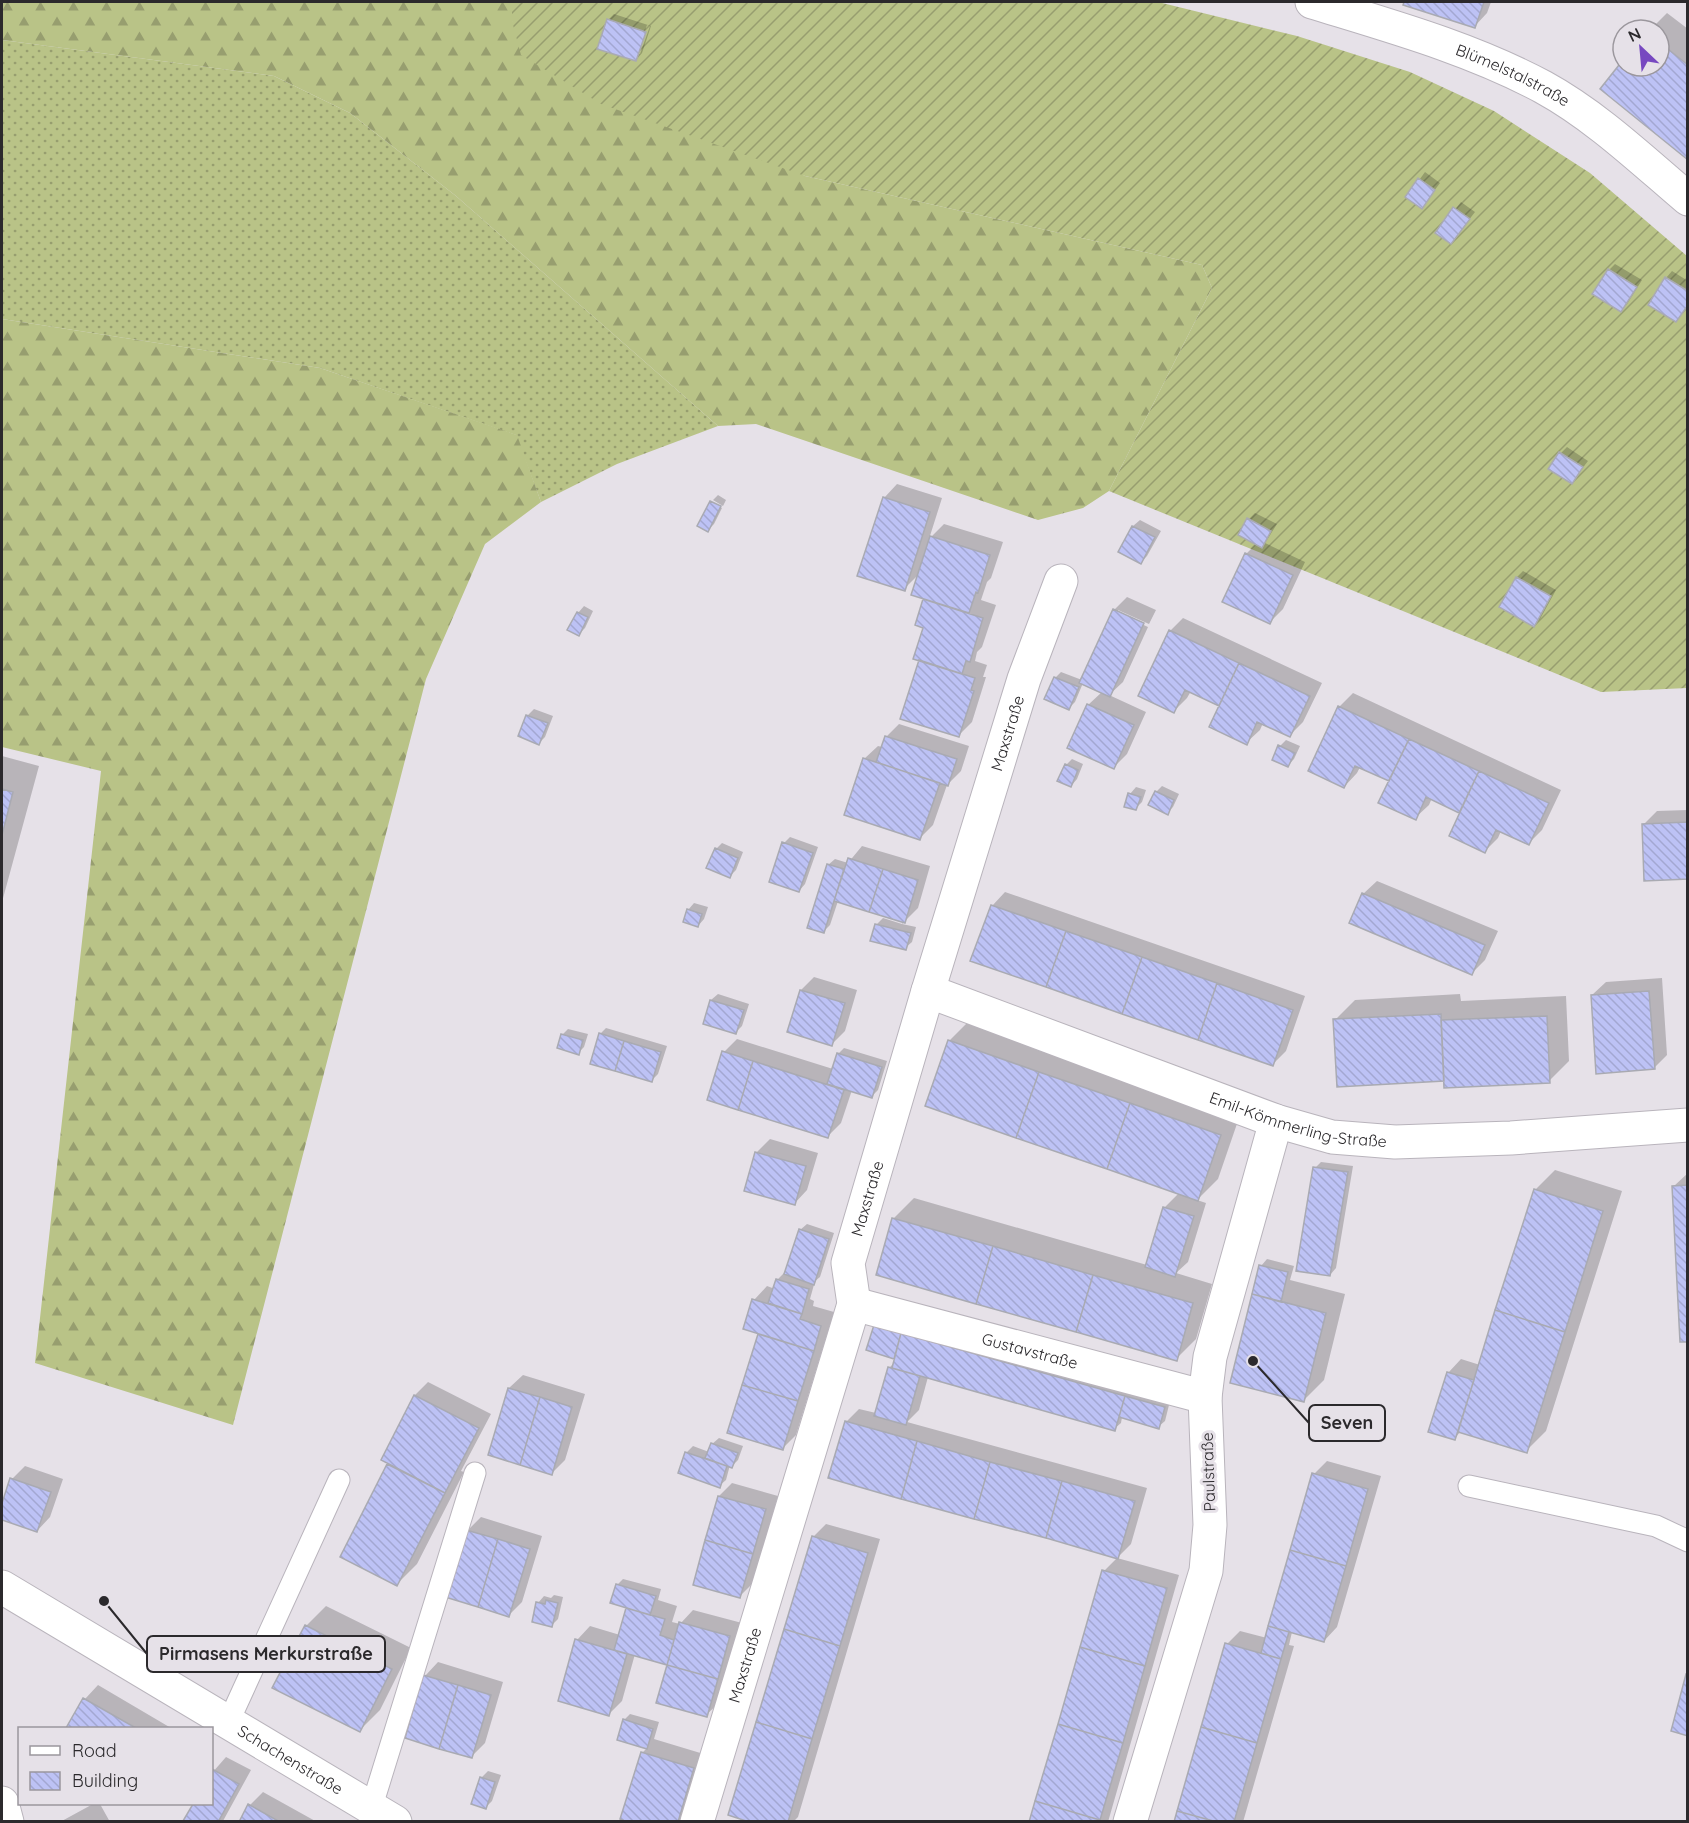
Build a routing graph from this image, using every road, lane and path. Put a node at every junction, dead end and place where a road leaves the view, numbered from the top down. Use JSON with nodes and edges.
{"nodes":[{"id":1,"x":1312,"y":2,"type":"edge"},
{"id":2,"x":1688,"y":199,"type":"edge"},
{"id":3,"x":1061,"y":581,"type":"dead end"},
{"id":4,"x":928,"y":991,"type":"junction"},
{"id":5,"x":1276,"y":1121,"type":"junction"},
{"id":6,"x":1688,"y":1125,"type":"edge"},
{"id":7,"x":854,"y":1304,"type":"junction"},
{"id":8,"x":1205,"y":1397,"type":"junction"},
{"id":9,"x":475,"y":1473,"type":"dead end"},
{"id":10,"x":339,"y":1480,"type":"dead end"},
{"id":11,"x":1470,"y":1486,"type":"dead end"},
{"id":12,"x":1688,"y":1541,"type":"edge"},
{"id":13,"x":3,"y":1592,"type":"edge"},
{"id":14,"x":228,"y":1723,"type":"junction"},
{"id":15,"x":2,"y":1803,"type":"edge"},
{"id":16,"x":383,"y":1815,"type":"edge"},
{"id":17,"x":7,"y":1821,"type":"edge"},
{"id":18,"x":697,"y":1821,"type":"edge"},
{"id":19,"x":1131,"y":1821,"type":"edge"}],
"edges":[{"from":1,"to":2,"type":"street","name":"Blümelstalstraße"},
{"from":3,"to":4,"type":"street","name":"Maxstraße"},
{"from":4,"to":5,"type":"street","name":"Emil-Kömmerling-Straße"},
{"from":4,"to":7,"type":"street","name":"Maxstraße"},
{"from":5,"to":6,"type":"street","name":"Emil-Kömmerling-Straße"},
{"from":5,"to":8,"type":"street","name":"Paulstraße"},
{"from":7,"to":8,"type":"street","name":"Gustavstraße"},
{"from":7,"to":18,"type":"street","name":"Maxstraße"},
{"from":8,"to":19,"type":"street","name":"Paulstraße"},
{"from":9,"to":16,"type":"lane"},
{"from":10,"to":14,"type":"lane"},
{"from":11,"to":12,"type":"lane"},
{"from":13,"to":14,"type":"street","name":"Schachenstraße"},
{"from":14,"to":16,"type":"street","name":"Schachenstraße"},
{"from":15,"to":17,"type":"street"}]}
